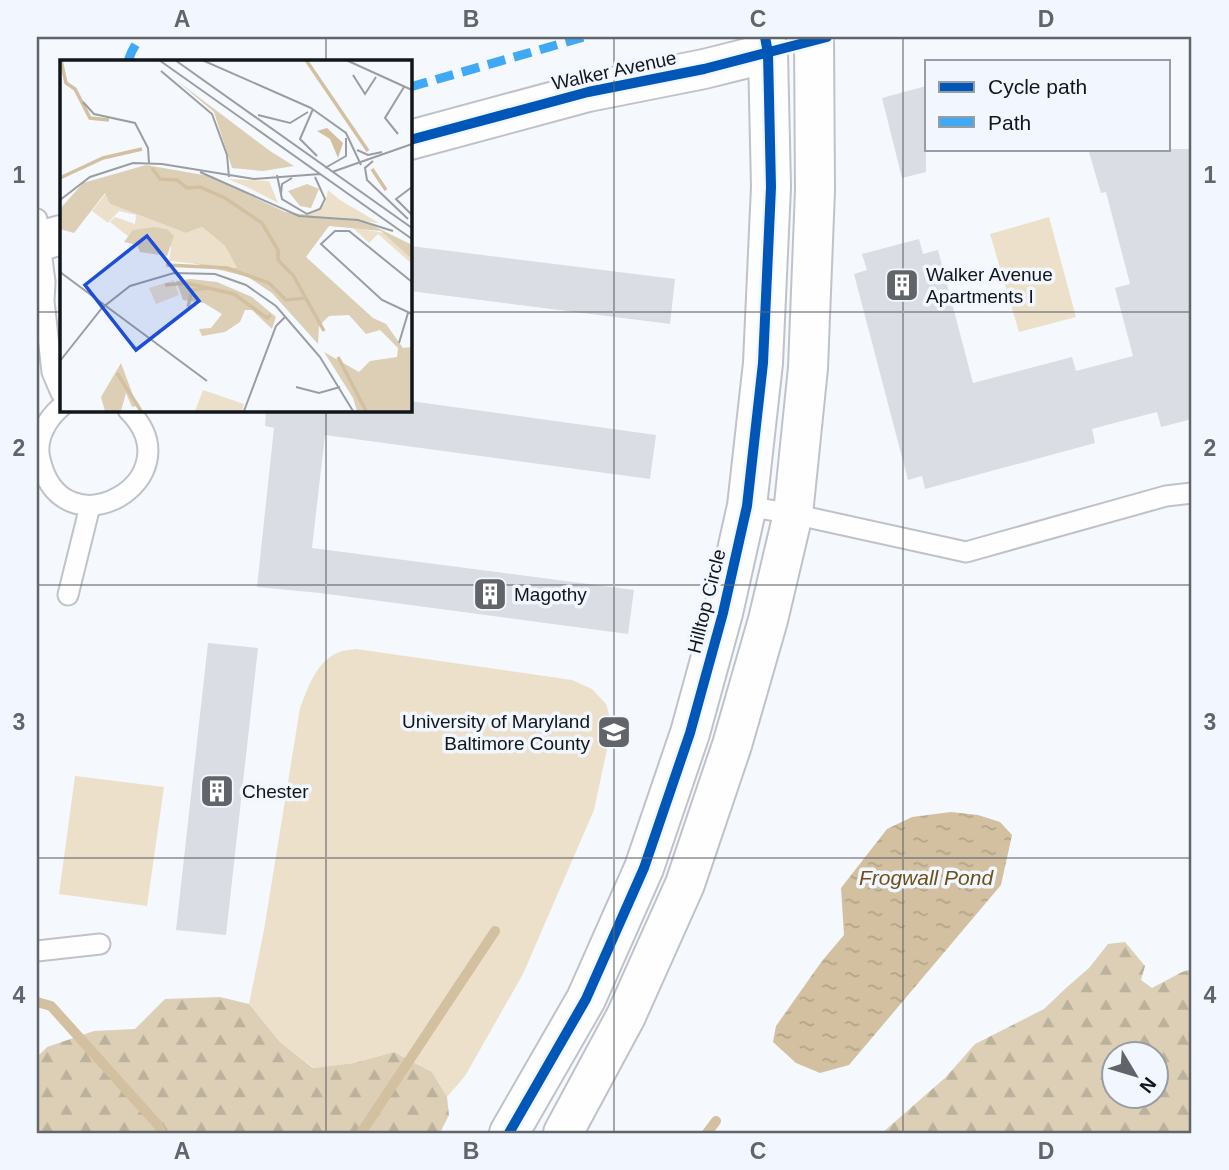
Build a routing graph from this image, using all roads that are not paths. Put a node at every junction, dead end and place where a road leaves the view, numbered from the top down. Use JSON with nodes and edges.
{"nodes":[{"id":1,"x":818,"y":38,"type":"edge"},
{"id":2,"x":767,"y":45,"type":"edge"},
{"id":3,"x":411,"y":140,"type":"edge"},
{"id":4,"x":44,"y":234,"type":"edge"},
{"id":5,"x":60,"y":391,"type":"edge"},
{"id":6,"x":60,"y":408,"type":"edge"},
{"id":7,"x":129,"y":411,"type":"edge"},
{"id":8,"x":1192,"y":493,"type":"edge"},
{"id":9,"x":90,"y":506,"type":"junction"},
{"id":10,"x":747,"y":506,"type":"junction"},
{"id":11,"x":793,"y":514,"type":"junction"},
{"id":12,"x":68,"y":595,"type":"dead end"},
{"id":13,"x":100,"y":944,"type":"dead end"},
{"id":14,"x":37,"y":951,"type":"edge"},
{"id":15,"x":509,"y":1133,"type":"edge"},
{"id":16,"x":563,"y":1133,"type":"edge"}],
"edges":[{"from":1,"to":2,"type":"street","name":"Walker Avenue"},
{"from":1,"to":11,"type":"street"},
{"from":2,"to":3,"type":"street","name":"Walker Avenue"},
{"from":2,"to":10,"type":"street","name":"Hilltop Circle"},
{"from":4,"to":5,"type":"lane"},
{"from":6,"to":9,"type":"lane"},
{"from":7,"to":9,"type":"lane"},
{"from":8,"to":11,"type":"lane"},
{"from":9,"to":12,"type":"lane"},
{"from":10,"to":11,"type":"lane"},
{"from":10,"to":15,"type":"street","name":"Hilltop Circle"},
{"from":11,"to":16,"type":"street"},
{"from":13,"to":14,"type":"lane"}]}
